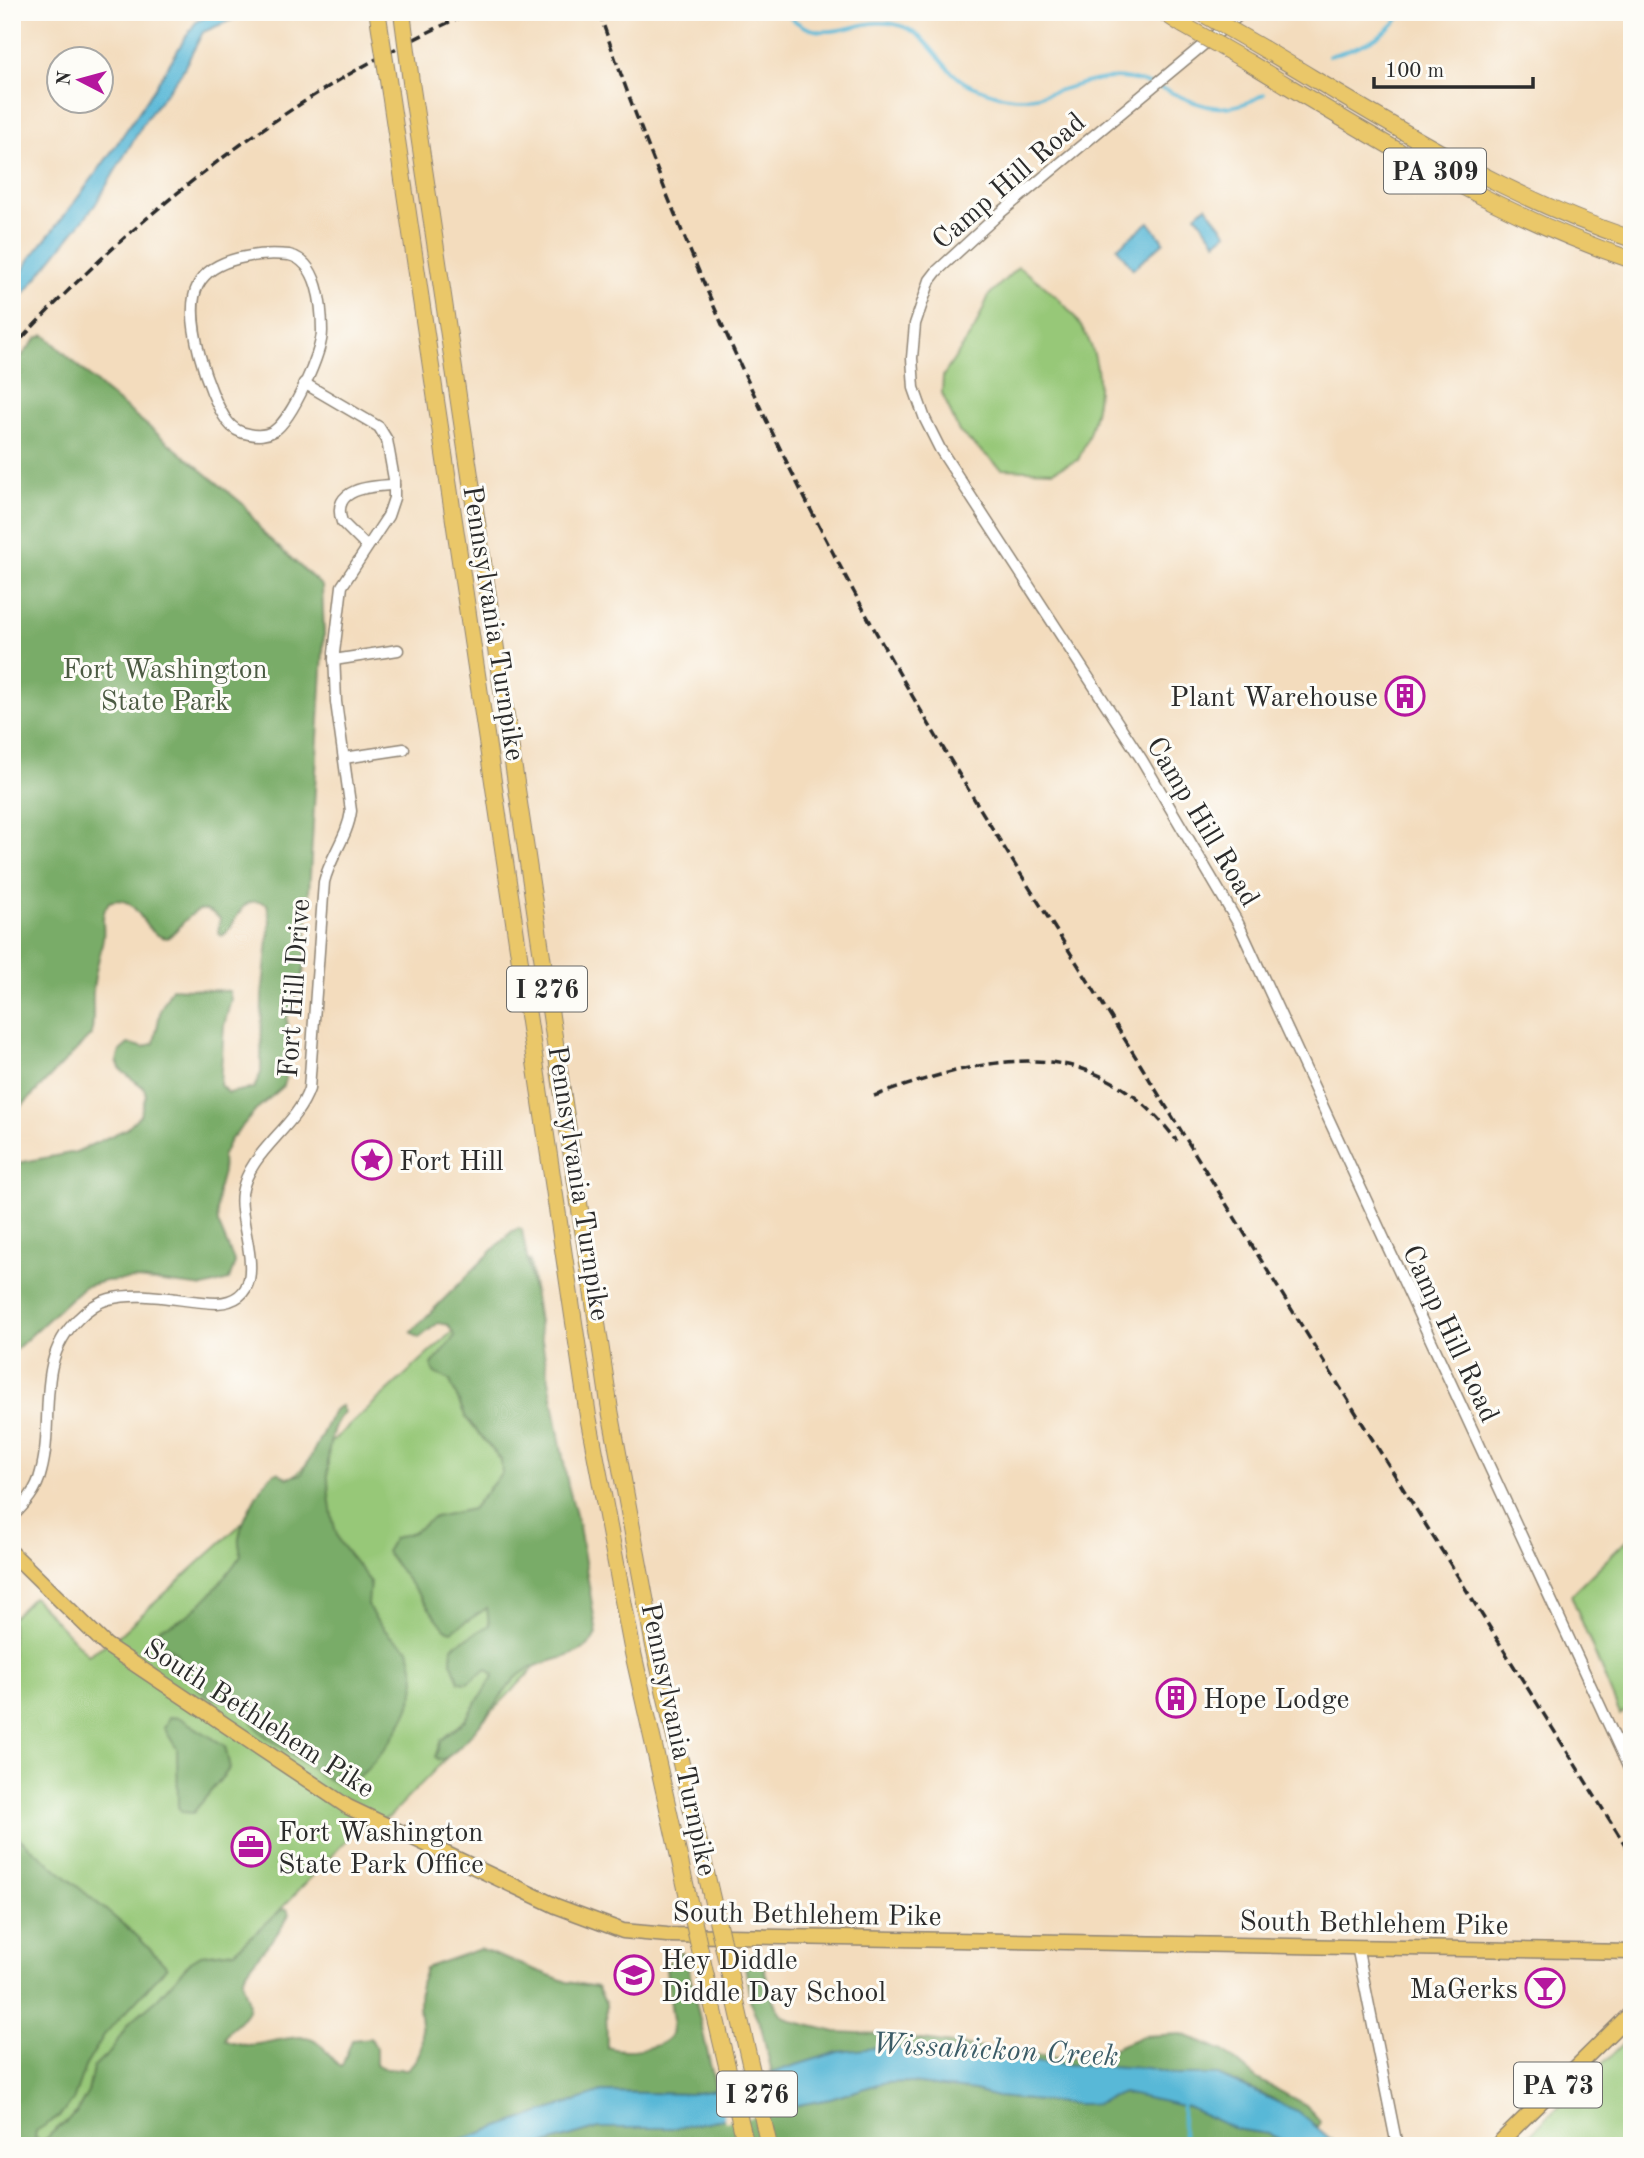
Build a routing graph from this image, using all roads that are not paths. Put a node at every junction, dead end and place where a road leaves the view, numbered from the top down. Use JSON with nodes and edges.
{"nodes":[{"id":1,"x":402,"y":12,"type":"edge"},
{"id":2,"x":1163,"y":12,"type":"edge"},
{"id":3,"x":1200,"y":12,"type":"edge"},
{"id":4,"x":1243,"y":12,"type":"edge"},
{"id":5,"x":378,"y":14,"type":"edge"},
{"id":6,"x":1632,"y":239,"type":"edge"},
{"id":7,"x":1632,"y":260,"type":"edge"},
{"id":8,"x":304,"y":383,"type":"junction"},
{"id":9,"x":394,"y":485,"type":"junction"},
{"id":10,"x":367,"y":547,"type":"junction"},
{"id":11,"x":398,"y":650,"type":"dead end"},
{"id":12,"x":334,"y":660,"type":"junction"},
{"id":13,"x":404,"y":749,"type":"dead end"},
{"id":14,"x":344,"y":758,"type":"junction"},
{"id":15,"x":12,"y":1517,"type":"edge"},
{"id":16,"x":12,"y":1553,"type":"edge"},
{"id":17,"x":1632,"y":1774,"type":"edge"},
{"id":18,"x":1357,"y":1946,"type":"junction"},
{"id":19,"x":1632,"y":1952,"type":"edge"},
{"id":20,"x":1632,"y":2012,"type":"edge"},
{"id":21,"x":746,"y":2146,"type":"edge"},
{"id":22,"x":769,"y":2146,"type":"edge"},
{"id":23,"x":1397,"y":2146,"type":"edge"},
{"id":24,"x":1496,"y":2146,"type":"edge"}],
"edges":[{"from":1,"to":22,"type":"highway","name":"Pennsylvania Turnpike","number":"I 276","bridge":true},
{"from":2,"to":7,"type":"highway","number":"PA 309","bridge":true},
{"from":3,"to":6,"type":"highway","number":"PA 309","bridge":true},
{"from":4,"to":17,"type":"street","name":"Camp Hill Road"},
{"from":5,"to":21,"type":"highway","name":"Pennsylvania Turnpike","number":"I 276","bridge":true},
{"from":8,"to":8,"type":"street"},
{"from":8,"to":9,"type":"street","name":"Fort Hill Drive"},
{"from":9,"to":10,"type":"street","name":"Fort Hill Drive"},
{"from":9,"to":10,"type":"street"},
{"from":10,"to":12,"type":"street","name":"Fort Hill Drive"},
{"from":11,"to":12,"type":"street"},
{"from":12,"to":14,"type":"street","name":"Fort Hill Drive"},
{"from":13,"to":14,"type":"street"},
{"from":14,"to":15,"type":"street","name":"Fort Hill Drive"},
{"from":16,"to":18,"type":"main road","name":"South Bethlehem Pike"},
{"from":18,"to":19,"type":"main road","name":"South Bethlehem Pike"},
{"from":18,"to":23,"type":"street"},
{"from":20,"to":24,"type":"main road","number":"PA 73"}]}
